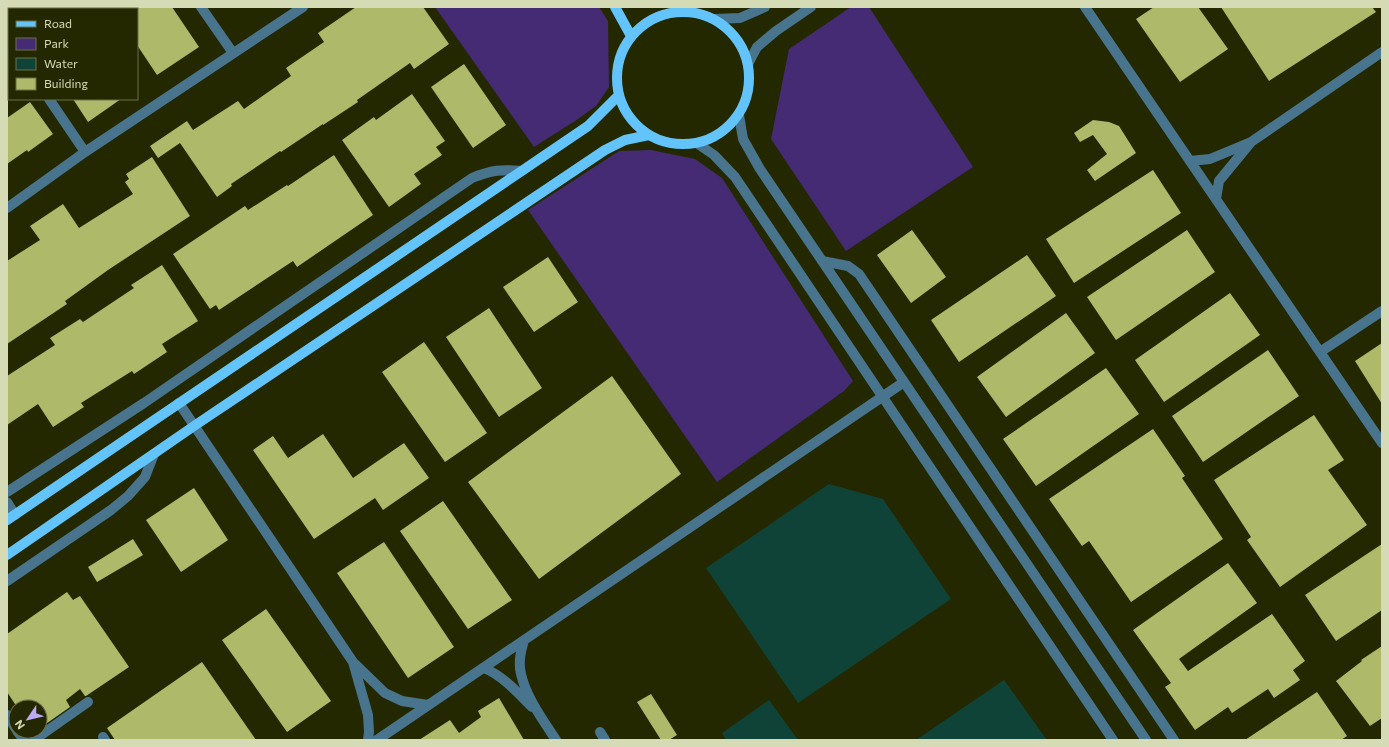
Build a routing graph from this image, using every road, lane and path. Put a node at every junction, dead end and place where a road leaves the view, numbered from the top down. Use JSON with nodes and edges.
{"nodes":[{"id":1,"x":202,"y":7,"type":"edge"},
{"id":2,"x":303,"y":7,"type":"edge"},
{"id":3,"x":615,"y":7,"type":"edge"},
{"id":4,"x":765,"y":7,"type":"edge"},
{"id":5,"x":811,"y":7,"type":"edge"},
{"id":6,"x":1085,"y":7,"type":"edge"},
{"id":7,"x":664,"y":10,"type":"edge"},
{"id":8,"x":714,"y":19,"type":"junction"},
{"id":9,"x":631,"y":36,"type":"junction"},
{"id":10,"x":1382,"y":52,"type":"edge"},
{"id":11,"x":233,"y":53,"type":"junction"},
{"id":12,"x":748,"y":64,"type":"junction"},
{"id":13,"x":619,"y":95,"type":"junction"},
{"id":14,"x":50,"y":100,"type":"edge"},
{"id":15,"x":739,"y":115,"type":"junction"},
{"id":16,"x":649,"y":136,"type":"junction"},
{"id":17,"x":1251,"y":142,"type":"junction"},
{"id":18,"x":698,"y":144,"type":"junction"},
{"id":19,"x":85,"y":152,"type":"junction"},
{"id":20,"x":1190,"y":161,"type":"junction"},
{"id":21,"x":522,"y":171,"type":"junction"},
{"id":22,"x":1216,"y":199,"type":"junction"},
{"id":23,"x":7,"y":208,"type":"edge"},
{"id":24,"x":822,"y":261,"type":"junction"},
{"id":25,"x":1382,"y":311,"type":"edge"},
{"id":26,"x":1320,"y":352,"type":"junction"},
{"id":27,"x":904,"y":382,"type":"junction"},
{"id":28,"x":882,"y":397,"type":"junction"},
{"id":29,"x":179,"y":403,"type":"junction"},
{"id":30,"x":194,"y":426,"type":"junction"},
{"id":31,"x":1382,"y":443,"type":"edge"},
{"id":32,"x":154,"y":454,"type":"junction"},
{"id":33,"x":7,"y":492,"type":"edge"},
{"id":34,"x":7,"y":502,"type":"edge"},
{"id":35,"x":11,"y":518,"type":"edge"},
{"id":36,"x":7,"y":555,"type":"edge"},
{"id":37,"x":7,"y":581,"type":"edge"},
{"id":38,"x":524,"y":640,"type":"junction"},
{"id":39,"x":353,"y":662,"type":"junction"},
{"id":40,"x":484,"y":668,"type":"junction"},
{"id":41,"x":88,"y":702,"type":"dead end"},
{"id":42,"x":428,"y":705,"type":"junction"},
{"id":43,"x":536,"y":711,"type":"junction"},
{"id":44,"x":34,"y":740,"type":"edge"},
{"id":45,"x":368,"y":740,"type":"edge"},
{"id":46,"x":377,"y":740,"type":"edge"},
{"id":47,"x":556,"y":740,"type":"edge"},
{"id":48,"x":1113,"y":740,"type":"edge"},
{"id":49,"x":1146,"y":740,"type":"edge"},
{"id":50,"x":1174,"y":740,"type":"edge"}],
"edges":[{"from":1,"to":11,"type":"street"},
{"from":2,"to":11,"type":"street"},
{"from":3,"to":9,"type":"main road"},
{"from":4,"to":8,"type":"street"},
{"from":5,"to":12,"type":"street"},
{"from":6,"to":20,"type":"street"},
{"from":7,"to":8,"type":"main road"},
{"from":7,"to":9,"type":"main road"},
{"from":8,"to":12,"type":"main road"},
{"from":9,"to":13,"type":"main road"},
{"from":10,"to":17,"type":"street"},
{"from":11,"to":19,"type":"street"},
{"from":12,"to":15,"type":"main road"},
{"from":13,"to":16,"type":"main road"},
{"from":13,"to":21,"type":"main road"},
{"from":14,"to":19,"type":"street"},
{"from":15,"to":18,"type":"main road"},
{"from":15,"to":24,"type":"street"},
{"from":16,"to":18,"type":"main road"},
{"from":16,"to":30,"type":"main road"},
{"from":17,"to":20,"type":"street"},
{"from":17,"to":22,"type":"street"},
{"from":18,"to":28,"type":"street"},
{"from":19,"to":23,"type":"street"},
{"from":20,"to":22,"type":"street"},
{"from":21,"to":29,"type":"main road"},
{"from":21,"to":33,"type":"street"},
{"from":22,"to":26,"type":"street"},
{"from":24,"to":27,"type":"street"},
{"from":24,"to":50,"type":"street"},
{"from":25,"to":26,"type":"street"},
{"from":26,"to":31,"type":"street"},
{"from":27,"to":28,"type":"street"},
{"from":27,"to":49,"type":"street"},
{"from":28,"to":38,"type":"street"},
{"from":28,"to":48,"type":"street"},
{"from":29,"to":30,"type":"street"},
{"from":29,"to":35,"type":"main road"},
{"from":30,"to":32,"type":"main road"},
{"from":30,"to":39,"type":"street"},
{"from":32,"to":36,"type":"main road"},
{"from":32,"to":37,"type":"street"},
{"from":34,"to":35,"type":"street"},
{"from":38,"to":40,"type":"street"},
{"from":38,"to":43,"type":"street"},
{"from":39,"to":42,"type":"street"},
{"from":39,"to":45,"type":"street"},
{"from":40,"to":42,"type":"street"},
{"from":40,"to":43,"type":"street"},
{"from":41,"to":44,"type":"street"},
{"from":42,"to":46,"type":"street"},
{"from":43,"to":47,"type":"street"}]}
